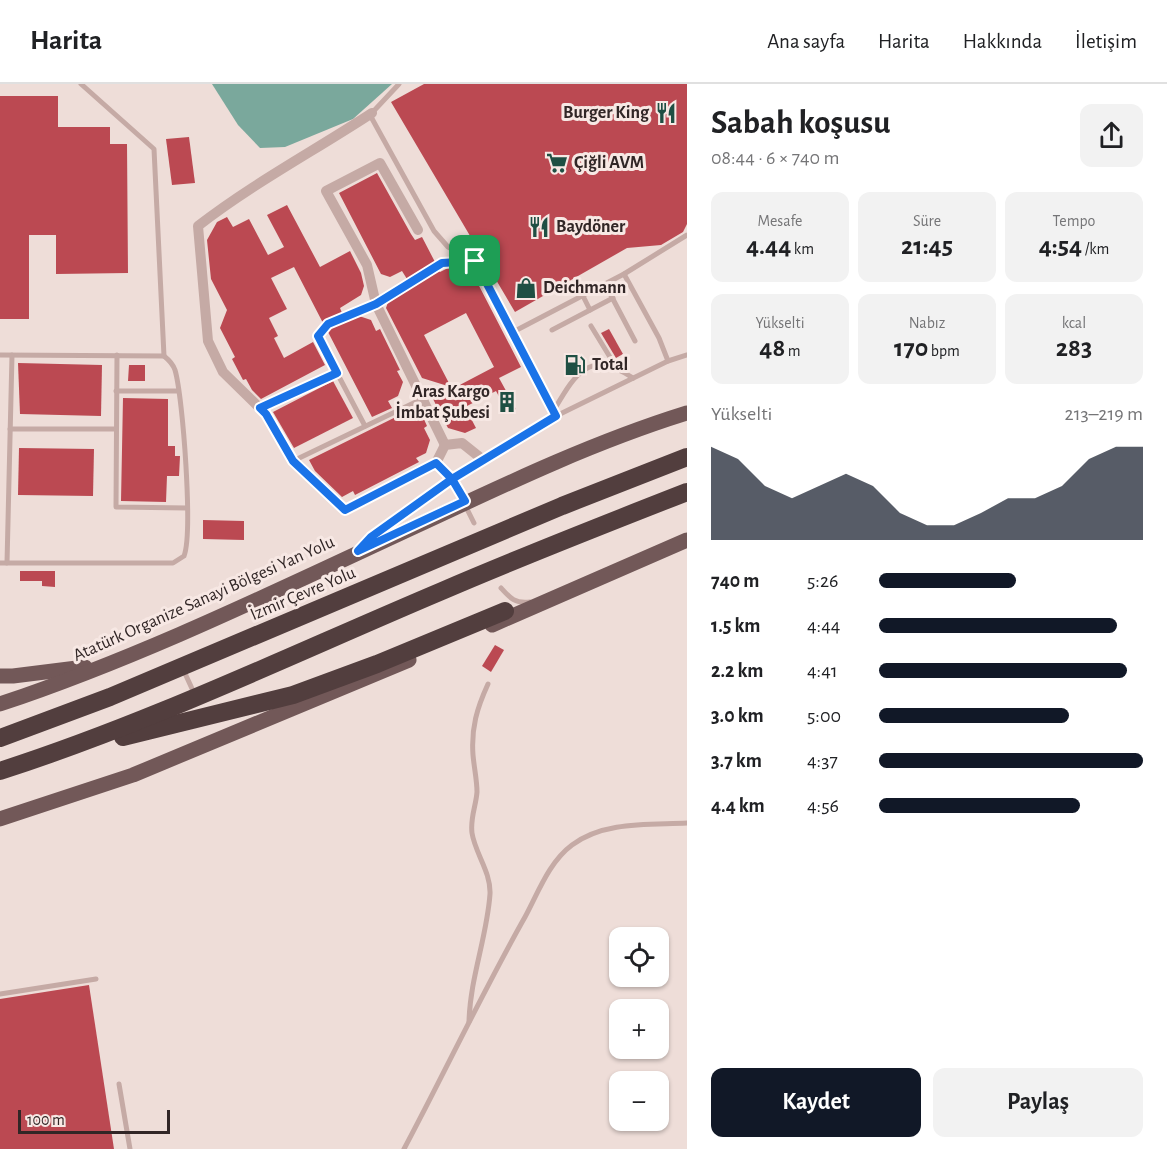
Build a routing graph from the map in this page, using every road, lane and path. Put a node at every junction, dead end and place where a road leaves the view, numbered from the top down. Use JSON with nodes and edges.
{"nodes":[{"id":1,"x":81,"y":84,"type":"edge"},
{"id":2,"x":399,"y":84,"type":"edge"},
{"id":3,"x":372,"y":113,"type":"junction"},
{"id":4,"x":418,"y":230,"type":"dead end"},
{"id":5,"x":687,"y":235,"type":"edge"},
{"id":6,"x":475,"y":261,"type":"junction"},
{"id":7,"x":624,"y":274,"type":"junction"},
{"id":8,"x":605,"y":284,"type":"junction"},
{"id":9,"x":583,"y":296,"type":"junction"},
{"id":10,"x":613,"y":298,"type":"junction"},
{"id":11,"x":376,"y":304,"type":"junction"},
{"id":12,"x":590,"y":310,"type":"junction"},
{"id":13,"x":591,"y":327,"type":"dead end"},
{"id":14,"x":552,"y":330,"type":"dead end"},
{"id":15,"x":513,"y":332,"type":"junction"},
{"id":16,"x":635,"y":341,"type":"dead end"},
{"id":17,"x":0,"y":355,"type":"edge"},
{"id":18,"x":12,"y":355,"type":"junction"},
{"id":19,"x":117,"y":355,"type":"junction"},
{"id":20,"x":687,"y":355,"type":"edge"},
{"id":21,"x":164,"y":356,"type":"junction"},
{"id":22,"x":668,"y":361,"type":"junction"},
{"id":23,"x":616,"y":367,"type":"junction"},
{"id":24,"x":337,"y":373,"type":"junction"},
{"id":25,"x":633,"y":378,"type":"junction"},
{"id":26,"x":116,"y":391,"type":"junction"},
{"id":27,"x":178,"y":391,"type":"junction"},
{"id":28,"x":422,"y":399,"type":"junction"},
{"id":29,"x":260,"y":408,"type":"junction"},
{"id":30,"x":555,"y":413,"type":"junction"},
{"id":31,"x":687,"y":413,"type":"edge"},
{"id":32,"x":365,"y":426,"type":"junction"},
{"id":33,"x":10,"y":429,"type":"junction"},
{"id":34,"x":116,"y":429,"type":"junction"},
{"id":35,"x":444,"y":445,"type":"junction"},
{"id":36,"x":687,"y":457,"type":"edge"},
{"id":37,"x":482,"y":459,"type":"junction"},
{"id":38,"x":293,"y":461,"type":"junction"},
{"id":39,"x":436,"y":463,"type":"junction"},
{"id":40,"x":452,"y":479,"type":"junction"},
{"id":41,"x":687,"y":492,"type":"edge"},
{"id":42,"x":465,"y":501,"type":"junction"},
{"id":43,"x":687,"y":504,"type":"edge"},
{"id":44,"x":186,"y":508,"type":"junction"},
{"id":45,"x":474,"y":523,"type":"dead end"},
{"id":46,"x":597,"y":527,"type":"junction"},
{"id":47,"x":687,"y":540,"type":"edge"},
{"id":48,"x":668,"y":549,"type":"junction"},
{"id":49,"x":358,"y":551,"type":"junction"},
{"id":50,"x":0,"y":563,"type":"edge"},
{"id":51,"x":7,"y":563,"type":"junction"},
{"id":52,"x":501,"y":588,"type":"dead end"},
{"id":53,"x":505,"y":611,"type":"dead end"},
{"id":54,"x":114,"y":662,"type":"junction"},
{"id":55,"x":182,"y":667,"type":"junction"},
{"id":56,"x":0,"y":676,"type":"edge"},
{"id":57,"x":488,"y":684,"type":"dead end"},
{"id":58,"x":196,"y":698,"type":"junction"},
{"id":59,"x":0,"y":704,"type":"edge"},
{"id":60,"x":0,"y":738,"type":"edge"},
{"id":61,"x":48,"y":754,"type":"junction"},
{"id":62,"x":0,"y":771,"type":"edge"},
{"id":63,"x":0,"y":819,"type":"edge"},
{"id":64,"x":687,"y":823,"type":"edge"},
{"id":65,"x":96,"y":979,"type":"dead end"},
{"id":66,"x":0,"y":994,"type":"edge"},
{"id":67,"x":469,"y":1025,"type":"junction"},
{"id":68,"x":118,"y":1084,"type":"dead end"},
{"id":69,"x":130,"y":1149,"type":"edge"},
{"id":70,"x":404,"y":1149,"type":"edge"}],
"edges":[{"from":1,"to":21,"type":"lane"},
{"from":2,"to":3,"type":"lane"},
{"from":3,"to":6,"type":"lane"},
{"from":3,"to":29,"type":"street"},
{"from":4,"to":11,"type":"street"},
{"from":5,"to":7,"type":"lane"},
{"from":6,"to":11,"type":"lane"},
{"from":6,"to":15,"type":"lane"},
{"from":7,"to":8,"type":"lane"},
{"from":7,"to":22,"type":"lane"},
{"from":8,"to":9,"type":"lane"},
{"from":8,"to":10,"type":"lane"},
{"from":9,"to":12,"type":"lane"},
{"from":9,"to":15,"type":"lane"},
{"from":10,"to":12,"type":"lane"},
{"from":10,"to":16,"type":"lane"},
{"from":11,"to":24,"type":"lane"},
{"from":11,"to":28,"type":"street"},
{"from":12,"to":14,"type":"lane"},
{"from":13,"to":23,"type":"lane"},
{"from":15,"to":30,"type":"lane"},
{"from":17,"to":18,"type":"lane"},
{"from":18,"to":19,"type":"lane"},
{"from":18,"to":33,"type":"lane"},
{"from":19,"to":21,"type":"lane"},
{"from":19,"to":26,"type":"lane"},
{"from":20,"to":22,"type":"lane"},
{"from":21,"to":27,"type":"lane"},
{"from":22,"to":25,"type":"lane"},
{"from":23,"to":25,"type":"lane"},
{"from":23,"to":30,"type":"lane"},
{"from":24,"to":29,"type":"lane"},
{"from":24,"to":32,"type":"lane"},
{"from":25,"to":30,"type":"lane"},
{"from":26,"to":27,"type":"lane"},
{"from":26,"to":34,"type":"lane"},
{"from":27,"to":44,"type":"lane"},
{"from":28,"to":32,"type":"lane"},
{"from":28,"to":35,"type":"street"},
{"from":29,"to":38,"type":"street"},
{"from":30,"to":37,"type":"lane"},
{"from":31,"to":42,"type":"main road","name":"Atatürk Organize Sanayi Bölgesi Yan Yolu"},
{"from":32,"to":38,"type":"lane"},
{"from":33,"to":34,"type":"lane"},
{"from":33,"to":51,"type":"lane"},
{"from":34,"to":44,"type":"lane"},
{"from":35,"to":37,"type":"street"},
{"from":35,"to":39,"type":"street"},
{"from":36,"to":55,"type":"highway","name":"İzmir Çevre Yolu"},
{"from":37,"to":40,"type":"lane"},
{"from":38,"to":39,"type":"street"},
{"from":39,"to":40,"type":"street"},
{"from":40,"to":42,"type":"lane"},
{"from":40,"to":49,"type":"lane"},
{"from":41,"to":46,"type":"highway"},
{"from":42,"to":45,"type":"lane"},
{"from":42,"to":49,"type":"main road","name":"Atatürk Organize Sanayi Bölgesi Yan Yolu"},
{"from":43,"to":46,"type":"highway"},
{"from":44,"to":51,"type":"lane"},
{"from":46,"to":58,"type":"highway"},
{"from":47,"to":48,"type":"main road"},
{"from":48,"to":52,"type":"lane"},
{"from":48,"to":63,"type":"main road"},
{"from":49,"to":54,"type":"main road","name":"Atatürk Organize Sanayi Bölgesi Yan Yolu"},
{"from":50,"to":51,"type":"lane"},
{"from":53,"to":61,"type":"highway"},
{"from":54,"to":56,"type":"main road"},
{"from":54,"to":59,"type":"main road","name":"Atatürk Organize Sanayi Bölgesi Yan Yolu"},
{"from":55,"to":58,"type":"lane"},
{"from":55,"to":60,"type":"highway","name":"İzmir Çevre Yolu"},
{"from":57,"to":67,"type":"lane"},
{"from":58,"to":61,"type":"highway"},
{"from":61,"to":62,"type":"highway"},
{"from":64,"to":67,"type":"lane"},
{"from":65,"to":66,"type":"lane"},
{"from":67,"to":70,"type":"lane"},
{"from":68,"to":69,"type":"lane"}]}
